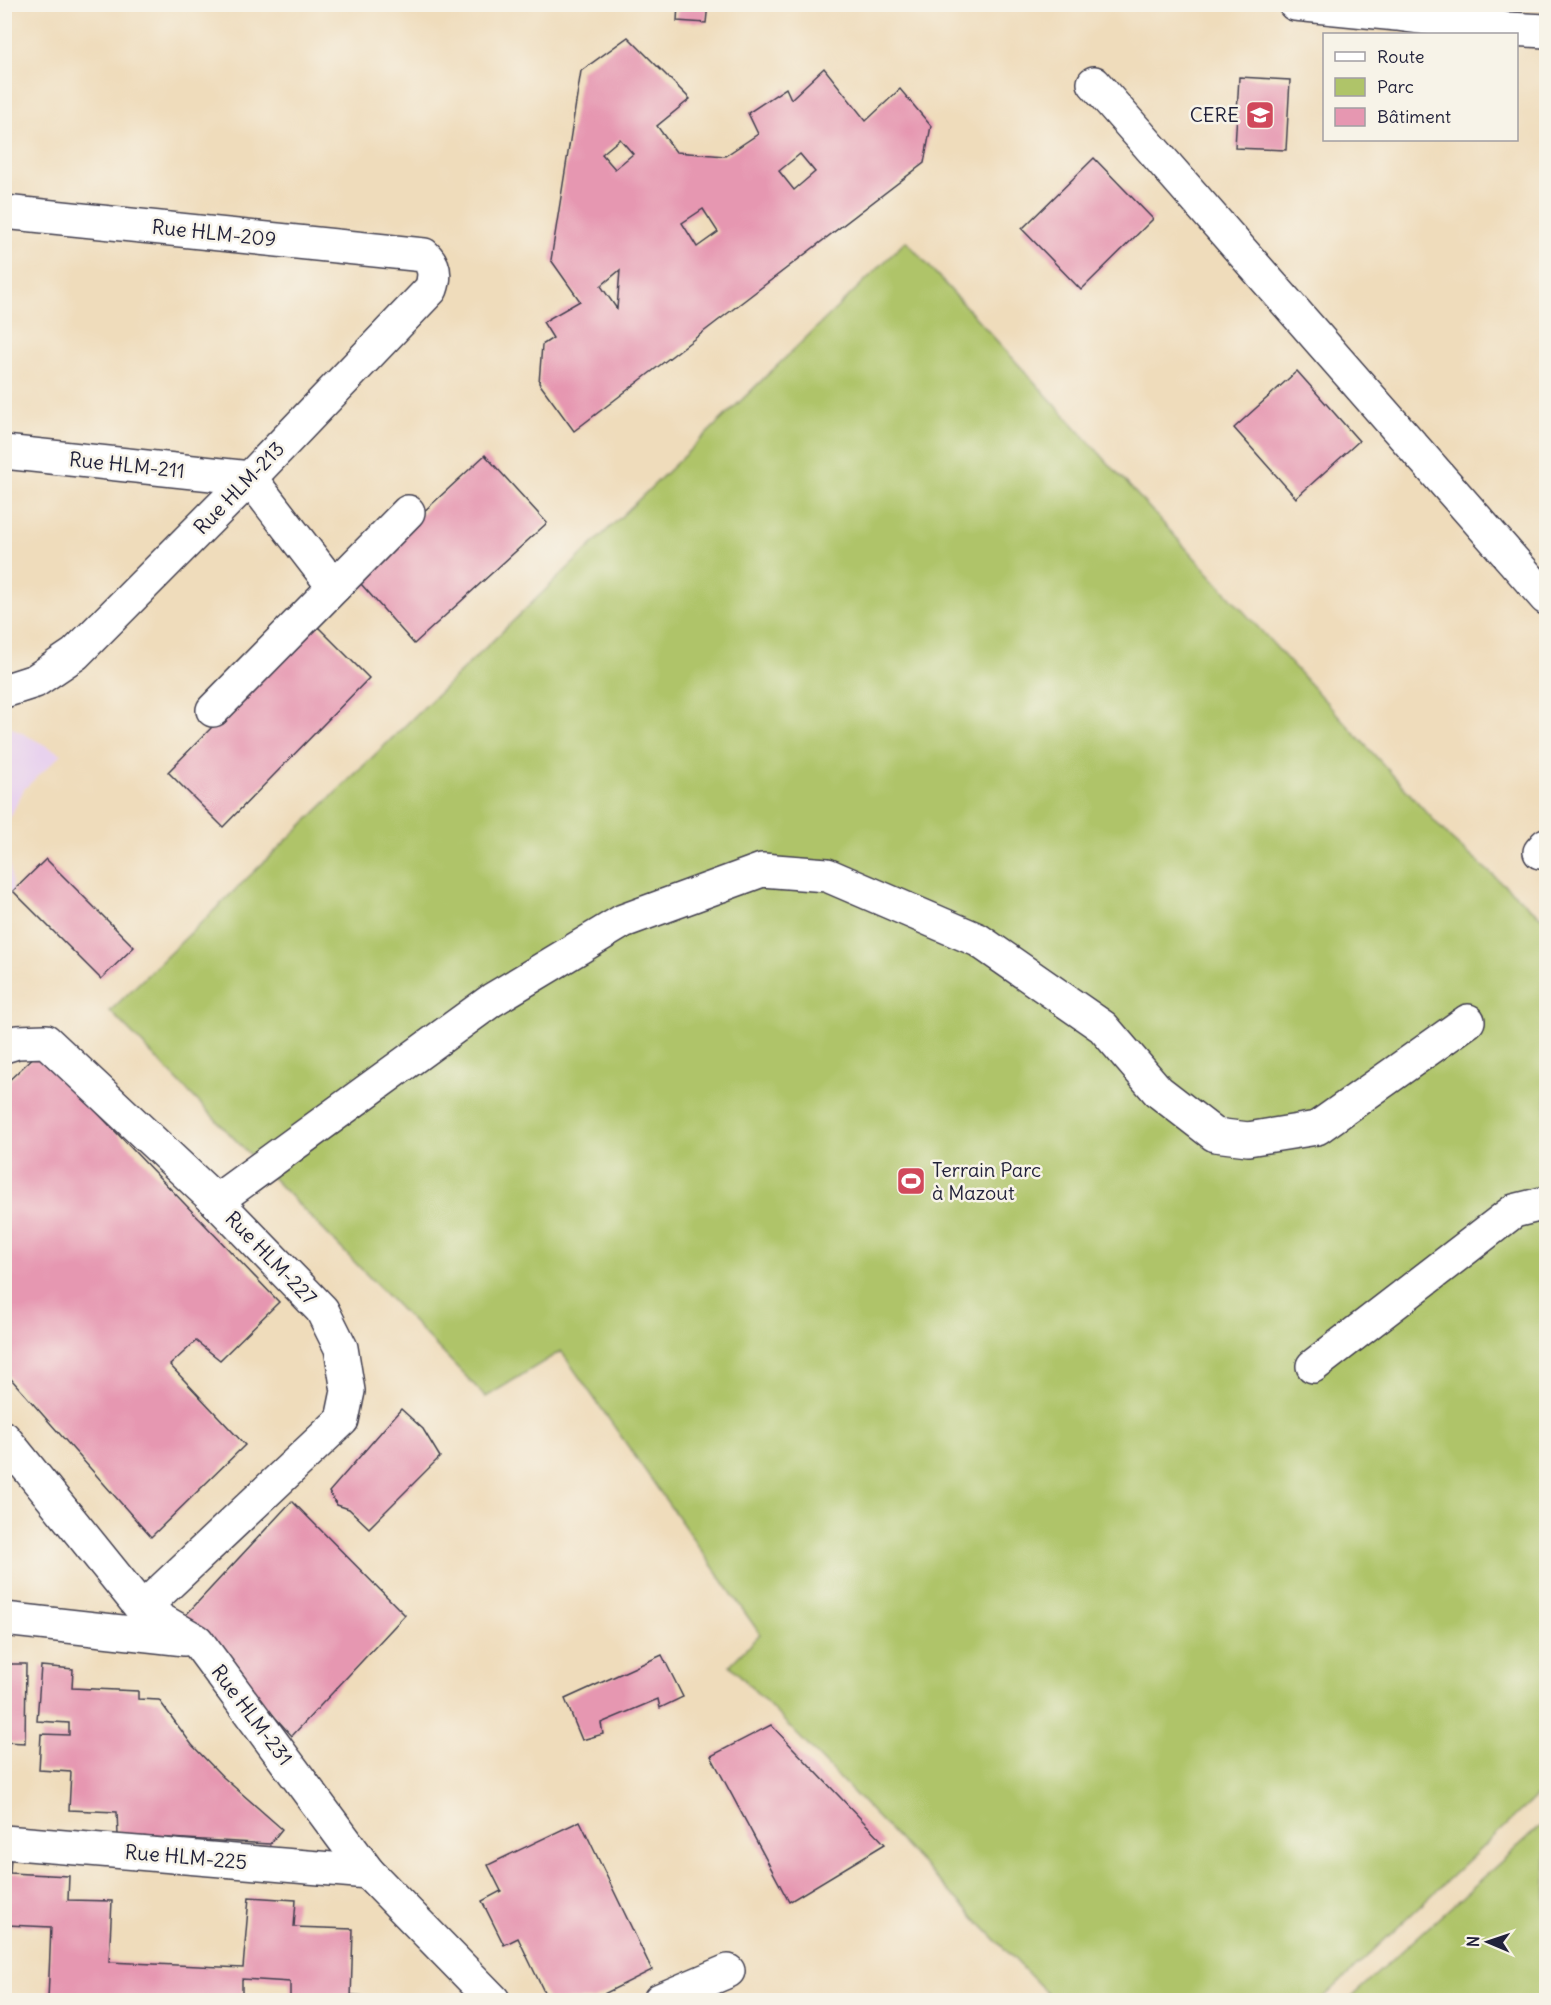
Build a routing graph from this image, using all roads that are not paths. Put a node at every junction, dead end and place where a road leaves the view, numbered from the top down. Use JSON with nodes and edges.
{"nodes":[{"id":1,"x":1295,"y":4,"type":"edge"},
{"id":2,"x":1409,"y":10,"type":"edge"},
{"id":3,"x":1546,"y":31,"type":"edge"},
{"id":4,"x":1094,"y":83,"type":"dead end"},
{"id":5,"x":4,"y":212,"type":"edge"},
{"id":6,"x":424,"y":255,"type":"joint"},
{"id":7,"x":4,"y":452,"type":"edge"},
{"id":8,"x":250,"y":478,"type":"junction"},
{"id":9,"x":408,"y":512,"type":"dead end"},
{"id":10,"x":334,"y":587,"type":"junction"},
{"id":11,"x":1546,"y":598,"type":"edge"},
{"id":12,"x":4,"y":691,"type":"edge"},
{"id":13,"x":213,"y":710,"type":"dead end"},
{"id":14,"x":1468,"y":1021,"type":"dead end"},
{"id":15,"x":4,"y":1046,"type":"edge"},
{"id":16,"x":216,"y":1201,"type":"junction"},
{"id":17,"x":1546,"y":1203,"type":"edge"},
{"id":18,"x":1313,"y":1366,"type":"dead end"},
{"id":19,"x":4,"y":1438,"type":"edge"},
{"id":20,"x":142,"y":1609,"type":"junction"},
{"id":21,"x":4,"y":1619,"type":"edge"},
{"id":22,"x":197,"y":1641,"type":"junction"},
{"id":23,"x":4,"y":1842,"type":"edge"},
{"id":24,"x":368,"y":1872,"type":"junction"},
{"id":25,"x":728,"y":1971,"type":"dead end"},
{"id":26,"x":493,"y":2001,"type":"edge"},
{"id":27,"x":660,"y":2001,"type":"edge"}],
"edges":[{"from":1,"to":2,"type":"street"},
{"from":2,"to":3,"type":"street"},
{"from":4,"to":11,"type":"street"},
{"from":5,"to":6,"type":"street","name":"Rue HLM-209"},
{"from":6,"to":8,"type":"street","name":"Rue HLM-213"},
{"from":7,"to":8,"type":"street","name":"Rue HLM-211"},
{"from":8,"to":10,"type":"street"},
{"from":8,"to":12,"type":"street","name":"Rue HLM-213"},
{"from":9,"to":10,"type":"street"},
{"from":10,"to":13,"type":"street"},
{"from":14,"to":16,"type":"street"},
{"from":15,"to":16,"type":"street","name":"Rue HLM-227"},
{"from":16,"to":20,"type":"street","name":"Rue HLM-227"},
{"from":17,"to":18,"type":"street"},
{"from":19,"to":20,"type":"street","name":"Rue HLM-231"},
{"from":20,"to":22,"type":"street","name":"Rue HLM-231"},
{"from":21,"to":22,"type":"street"},
{"from":22,"to":24,"type":"street","name":"Rue HLM-231"},
{"from":23,"to":24,"type":"street","name":"Rue HLM-225"},
{"from":24,"to":26,"type":"street","name":"Rue HLM-231"},
{"from":25,"to":27,"type":"street"}]}
